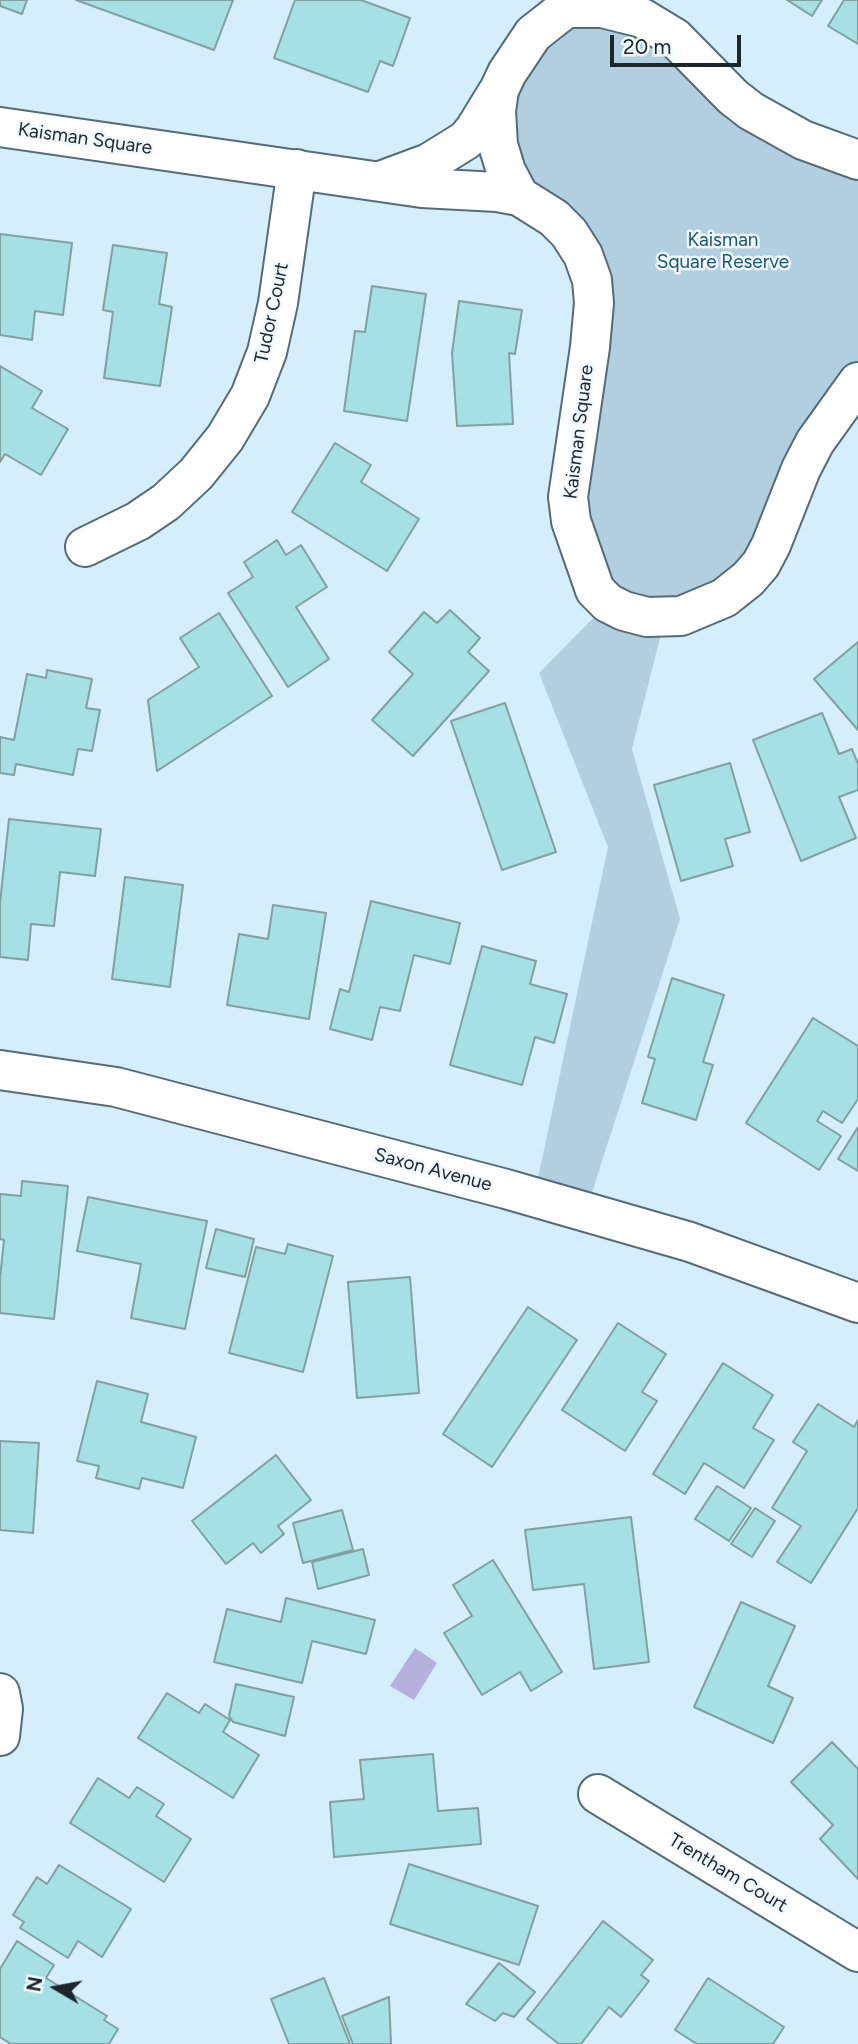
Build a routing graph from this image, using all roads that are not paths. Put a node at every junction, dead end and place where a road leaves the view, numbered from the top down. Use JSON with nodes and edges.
{"nodes":[{"id":1,"x":499,"y":90,"type":"junction"},
{"id":2,"x":0,"y":127,"type":"edge"},
{"id":3,"x":858,"y":160,"type":"edge"},
{"id":4,"x":297,"y":169,"type":"junction"},
{"id":5,"x":377,"y":182,"type":"junction"},
{"id":6,"x":519,"y":196,"type":"junction"},
{"id":7,"x":858,"y":382,"type":"edge"},
{"id":8,"x":85,"y":547,"type":"dead end"},
{"id":9,"x":0,"y":1070,"type":"edge"},
{"id":10,"x":858,"y":1303,"type":"edge"},
{"id":11,"x":0,"y":1693,"type":"edge"},
{"id":12,"x":0,"y":1737,"type":"edge"},
{"id":13,"x":598,"y":1794,"type":"dead end"},
{"id":14,"x":858,"y":1952,"type":"edge"}],
"edges":[{"from":1,"to":3,"type":"street","name":"Kaisman Square"},
{"from":1,"to":5,"type":"street","name":"Kaisman Square"},
{"from":1,"to":6,"type":"street","name":"Kaisman Square"},
{"from":2,"to":4,"type":"street","name":"Kaisman Square"},
{"from":4,"to":5,"type":"street","name":"Kaisman Square"},
{"from":4,"to":8,"type":"street","name":"Tudor Court"},
{"from":5,"to":6,"type":"street","name":"Kaisman Square"},
{"from":6,"to":7,"type":"street","name":"Kaisman Square"},
{"from":9,"to":10,"type":"street","name":"Saxon Avenue"},
{"from":11,"to":12,"type":"street"},
{"from":13,"to":14,"type":"street","name":"Trentham Court"}]}
